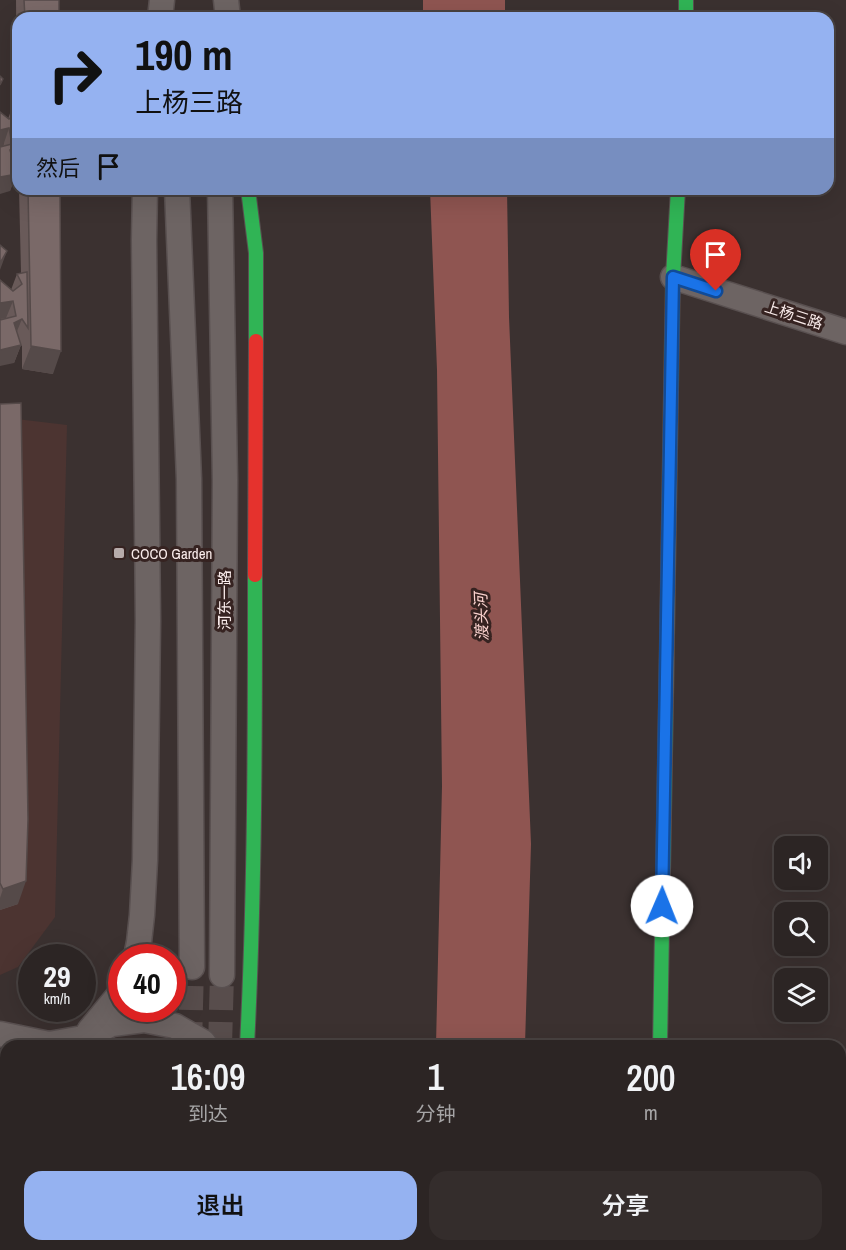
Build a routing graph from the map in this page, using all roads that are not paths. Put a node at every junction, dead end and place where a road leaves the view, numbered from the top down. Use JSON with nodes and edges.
{"nodes":[{"id":1,"x":146,"y":195,"type":"edge"},
{"id":2,"x":177,"y":195,"type":"edge"},
{"id":3,"x":220,"y":195,"type":"edge"},
{"id":4,"x":249,"y":195,"type":"edge"},
{"id":5,"x":678,"y":195,"type":"edge"},
{"id":6,"x":673,"y":277,"type":"junction"},
{"id":7,"x":846,"y":332,"type":"edge"},
{"id":8,"x":139,"y":944,"type":"edge"},
{"id":9,"x":192,"y":967,"type":"tunnel mouth"},
{"id":10,"x":222,"y":975,"type":"tunnel mouth"},
{"id":11,"x":108,"y":1009,"type":"edge"},
{"id":12,"x":0,"y":1034,"type":"edge"},
{"id":13,"x":29,"y":1040,"type":"edge"},
{"id":14,"x":81,"y":1040,"type":"edge"},
{"id":15,"x":83,"y":1040,"type":"edge"},
{"id":16,"x":200,"y":1040,"type":"edge"},
{"id":17,"x":247,"y":1040,"type":"edge"},
{"id":18,"x":660,"y":1040,"type":"edge"}],
"edges":[{"from":1,"to":8,"type":"street"},
{"from":2,"to":9,"type":"street"},
{"from":3,"to":10,"type":"street","name":"河东一路"},
{"from":4,"to":17,"type":"street"},
{"from":5,"to":6,"type":"street"},
{"from":6,"to":7,"type":"street","name":"上杨三路"},
{"from":6,"to":18,"type":"street"},
{"from":11,"to":14,"type":"street"},
{"from":12,"to":13,"type":"street"},
{"from":15,"to":16,"type":"street"}]}
